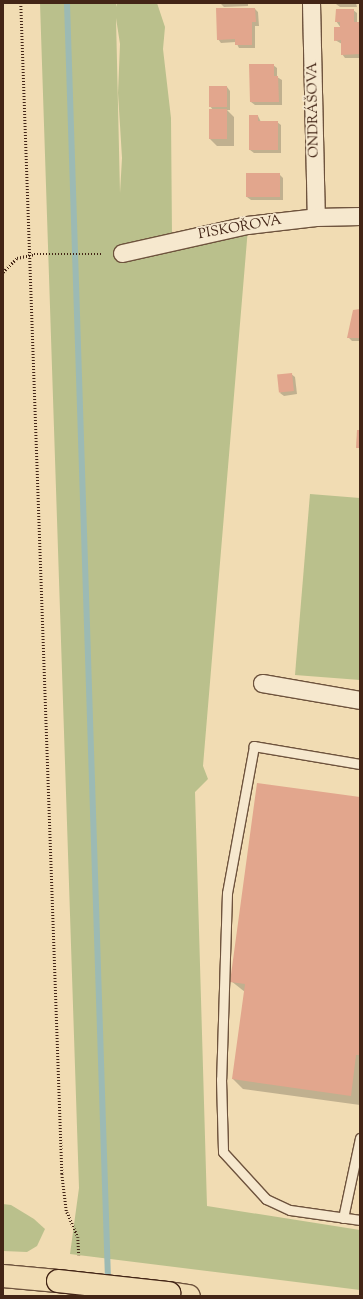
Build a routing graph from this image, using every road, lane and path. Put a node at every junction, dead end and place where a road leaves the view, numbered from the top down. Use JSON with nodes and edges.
{"nodes":[{"id":1,"x":21,"y":3,"type":"edge"},
{"id":2,"x":312,"y":3,"type":"edge"},
{"id":3,"x":360,"y":216,"type":"edge"},
{"id":4,"x":316,"y":217,"type":"junction"},
{"id":5,"x":122,"y":253,"type":"joint"},
{"id":6,"x":30,"y":255,"type":"junction"},
{"id":7,"x":3,"y":272,"type":"edge"},
{"id":8,"x":262,"y":683,"type":"dead end"},
{"id":9,"x":360,"y":700,"type":"edge"},
{"id":10,"x":360,"y":764,"type":"edge"},
{"id":11,"x":360,"y":1138,"type":"edge"},
{"id":12,"x":343,"y":1218,"type":"junction"},
{"id":13,"x":360,"y":1220,"type":"edge"},
{"id":14,"x":79,"y":1255,"type":"dead end"},
{"id":15,"x":3,"y":1276,"type":"edge"},
{"id":16,"x":179,"y":1295,"type":"edge"}],
"edges":[{"from":1,"to":6,"type":"path"},
{"from":2,"to":4,"type":"street","name":"ONDRÁŠOVA"},
{"from":3,"to":4,"type":"street","name":"PISKOŘOVA"},
{"from":4,"to":5,"type":"street","name":"PISKOŘOVA"},
{"from":5,"to":6,"type":"path"},
{"from":6,"to":7,"type":"path"},
{"from":6,"to":14,"type":"path"},
{"from":8,"to":9,"type":"street"},
{"from":10,"to":12,"type":"lane"},
{"from":11,"to":12,"type":"lane"},
{"from":12,"to":13,"type":"lane"},
{"from":15,"to":16,"type":"main road","bridge":true}]}
